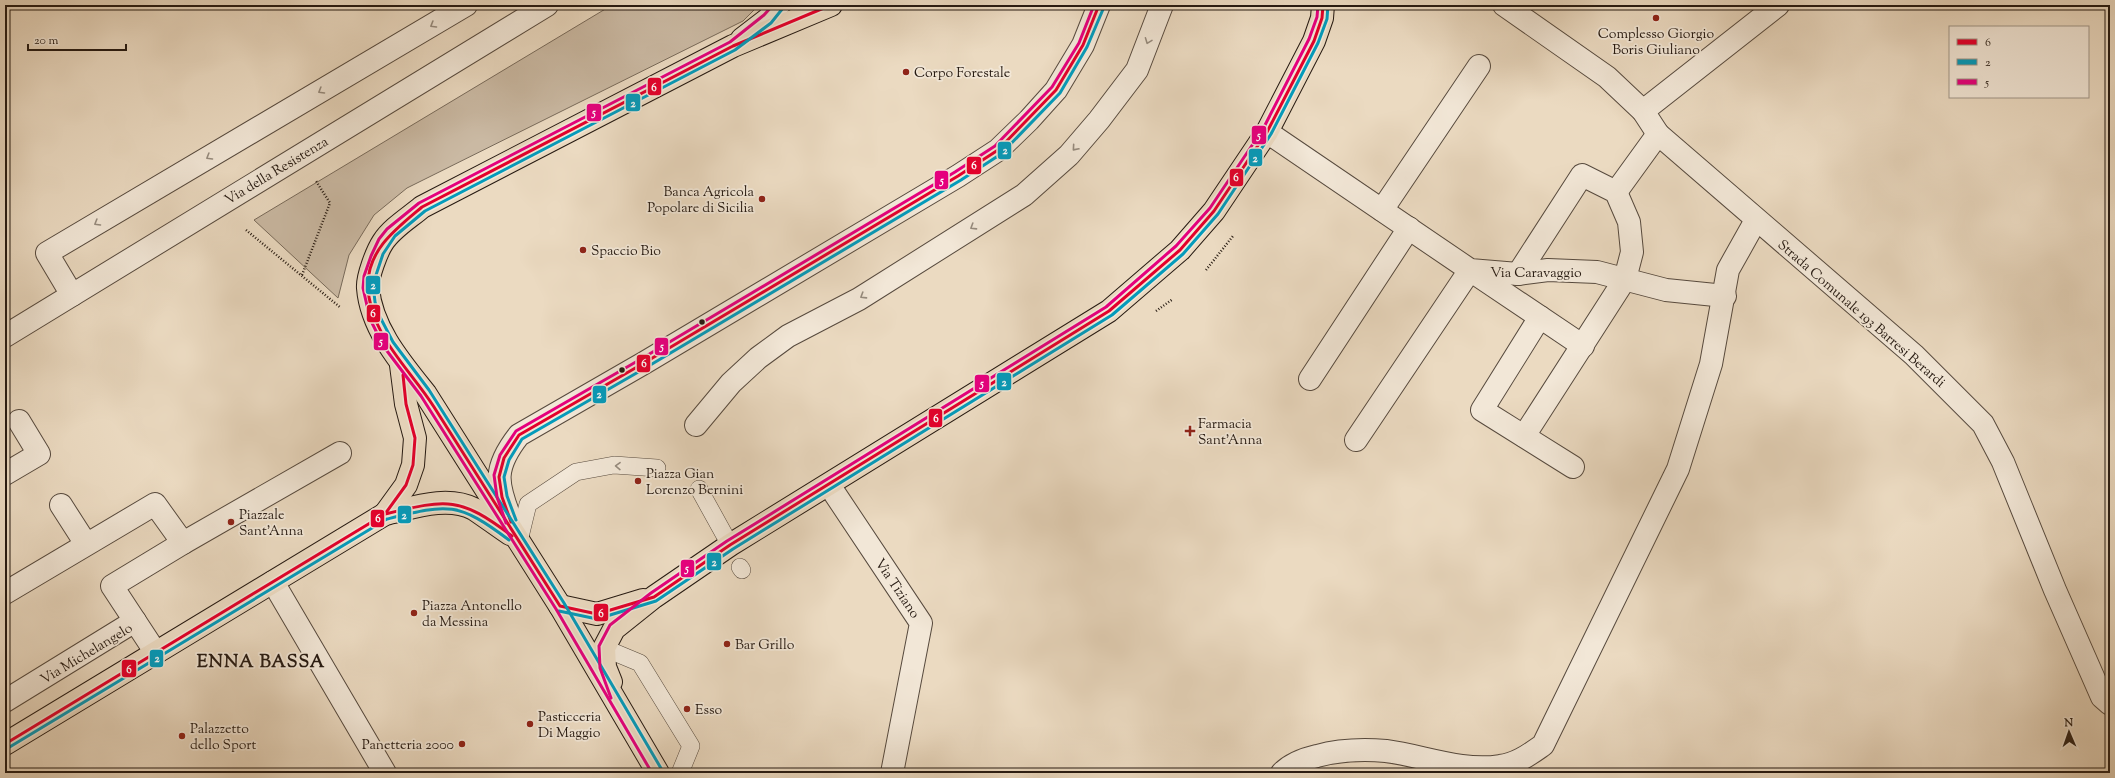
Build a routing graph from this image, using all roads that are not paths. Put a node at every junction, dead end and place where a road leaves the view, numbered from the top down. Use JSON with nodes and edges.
{"nodes":[{"id":1,"x":466,"y":5,"type":"edge"},
{"id":2,"x":547,"y":5,"type":"edge"},
{"id":3,"x":780,"y":5,"type":"edge"},
{"id":4,"x":831,"y":5,"type":"edge"},
{"id":5,"x":1099,"y":5,"type":"edge"},
{"id":6,"x":1162,"y":5,"type":"edge"},
{"id":7,"x":1323,"y":5,"type":"edge"},
{"id":8,"x":1335,"y":5,"type":"edge"},
{"id":9,"x":1504,"y":5,"type":"edge"},
{"id":10,"x":1778,"y":5,"type":"edge"},
{"id":11,"x":1314,"y":42,"type":"junction"},
{"id":12,"x":733,"y":46,"type":"junction"},
{"id":13,"x":1479,"y":66,"type":"dead end"},
{"id":14,"x":1643,"y":111,"type":"junction"},
{"id":15,"x":1268,"y":132,"type":"junction"},
{"id":16,"x":1658,"y":134,"type":"junction"},
{"id":17,"x":1616,"y":192,"type":"junction"},
{"id":18,"x":1382,"y":210,"type":"junction"},
{"id":19,"x":1756,"y":220,"type":"junction"},
{"id":20,"x":1409,"y":228,"type":"junction"},
{"id":21,"x":1470,"y":270,"type":"junction"},
{"id":22,"x":1518,"y":274,"type":"junction"},
{"id":23,"x":1625,"y":279,"type":"junction"},
{"id":24,"x":72,"y":295,"type":"junction"},
{"id":25,"x":1725,"y":296,"type":"junction"},
{"id":26,"x":1540,"y":317,"type":"junction"},
{"id":27,"x":5,"y":336,"type":"edge"},
{"id":28,"x":1583,"y":346,"type":"junction"},
{"id":29,"x":401,"y":364,"type":"junction"},
{"id":30,"x":1310,"y":379,"type":"dead end"},
{"id":31,"x":19,"y":421,"type":"dead end"},
{"id":32,"x":696,"y":425,"type":"dead end"},
{"id":33,"x":1524,"y":436,"type":"junction"},
{"id":34,"x":1356,"y":440,"type":"dead end"},
{"id":35,"x":340,"y":453,"type":"dead end"},
{"id":36,"x":1573,"y":467,"type":"dead end"},
{"id":37,"x":657,"y":468,"type":"dead end"},
{"id":38,"x":5,"y":474,"type":"edge"},
{"id":39,"x":829,"y":485,"type":"junction"},
{"id":40,"x":699,"y":489,"type":"dead end"},
{"id":41,"x":61,"y":505,"type":"dead end"},
{"id":42,"x":385,"y":514,"type":"junction"},
{"id":43,"x":519,"y":541,"type":"junction"},
{"id":44,"x":183,"y":543,"type":"junction"},
{"id":45,"x":86,"y":544,"type":"junction"},
{"id":46,"x":730,"y":545,"type":"junction"},
{"id":47,"x":273,"y":582,"type":"junction"},
{"id":48,"x":5,"y":593,"type":"edge"},
{"id":49,"x":654,"y":597,"type":"junction"},
{"id":50,"x":560,"y":606,"type":"junction"},
{"id":51,"x":135,"y":621,"type":"junction"},
{"id":52,"x":604,"y":648,"type":"junction"},
{"id":53,"x":156,"y":653,"type":"junction"},
{"id":54,"x":5,"y":701,"type":"edge"},
{"id":55,"x":2110,"y":704,"type":"edge"},
{"id":56,"x":624,"y":717,"type":"junction"},
{"id":57,"x":5,"y":744,"type":"edge"},
{"id":58,"x":385,"y":773,"type":"edge"},
{"id":59,"x":658,"y":773,"type":"edge"},
{"id":60,"x":680,"y":773,"type":"edge"},
{"id":61,"x":892,"y":773,"type":"edge"},
{"id":62,"x":1282,"y":773,"type":"edge"}],
"edges":[{"from":1,"to":24,"type":"street","one_way":true},
{"from":2,"to":24,"type":"street","name":"Via della Resistenza"},
{"from":3,"to":12,"type":"street"},
{"from":4,"to":12,"type":"main road"},
{"from":5,"to":43,"type":"street"},
{"from":6,"to":32,"type":"street","one_way":true},
{"from":7,"to":11,"type":"main road"},
{"from":8,"to":11,"type":"lane"},
{"from":9,"to":14,"type":"street","name":"Strada Comunale 193 Barresi Berardi"},
{"from":10,"to":14,"type":"street"},
{"from":11,"to":15,"type":"main road"},
{"from":12,"to":29,"type":"main road"},
{"from":13,"to":18,"type":"street"},
{"from":14,"to":16,"type":"street","name":"Strada Comunale 193 Barresi Berardi"},
{"from":15,"to":18,"type":"street","name":"Via Caravaggio"},
{"from":15,"to":39,"type":"main road"},
{"from":16,"to":17,"type":"street"},
{"from":16,"to":19,"type":"street","name":"Strada Comunale 193 Barresi Berardi"},
{"from":17,"to":22,"type":"street"},
{"from":17,"to":23,"type":"street"},
{"from":18,"to":20,"type":"street","name":"Via Caravaggio"},
{"from":19,"to":25,"type":"street"},
{"from":19,"to":55,"type":"street","name":"Strada Comunale 193 Barresi Berardi"},
{"from":20,"to":21,"type":"street","name":"Via Caravaggio"},
{"from":20,"to":30,"type":"street"},
{"from":21,"to":22,"type":"street","name":"Via Caravaggio"},
{"from":21,"to":26,"type":"street"},
{"from":21,"to":34,"type":"street"},
{"from":22,"to":23,"type":"street","name":"Via Caravaggio"},
{"from":23,"to":25,"type":"street","name":"Via Caravaggio"},
{"from":23,"to":28,"type":"street"},
{"from":24,"to":27,"type":"street","name":"Via della Resistenza"},
{"from":25,"to":62,"type":"street"},
{"from":26,"to":28,"type":"street"},
{"from":26,"to":33,"type":"street"},
{"from":28,"to":33,"type":"street"},
{"from":29,"to":42,"type":"main road"},
{"from":29,"to":43,"type":"main road"},
{"from":31,"to":38,"type":"street"},
{"from":33,"to":36,"type":"street"},
{"from":35,"to":44,"type":"street"},
{"from":37,"to":43,"type":"lane","one_way":true},
{"from":39,"to":46,"type":"main road"},
{"from":39,"to":61,"type":"street","name":"Via Tiziano"},
{"from":40,"to":46,"type":"lane"},
{"from":41,"to":45,"type":"street"},
{"from":42,"to":43,"type":"main road"},
{"from":42,"to":47,"type":"main road"},
{"from":43,"to":50,"type":"main road"},
{"from":44,"to":45,"type":"street"},
{"from":44,"to":51,"type":"street"},
{"from":45,"to":48,"type":"street"},
{"from":46,"to":49,"type":"main road"},
{"from":47,"to":53,"type":"main road"},
{"from":47,"to":58,"type":"street"},
{"from":49,"to":50,"type":"main road"},
{"from":49,"to":52,"type":"main road"},
{"from":50,"to":56,"type":"main road"},
{"from":51,"to":53,"type":"street","name":"Via Michelangelo"},
{"from":51,"to":54,"type":"street","name":"Via Michelangelo"},
{"from":52,"to":56,"type":"main road"},
{"from":52,"to":60,"type":"lane"},
{"from":53,"to":57,"type":"main road"},
{"from":56,"to":59,"type":"main road"}]}
